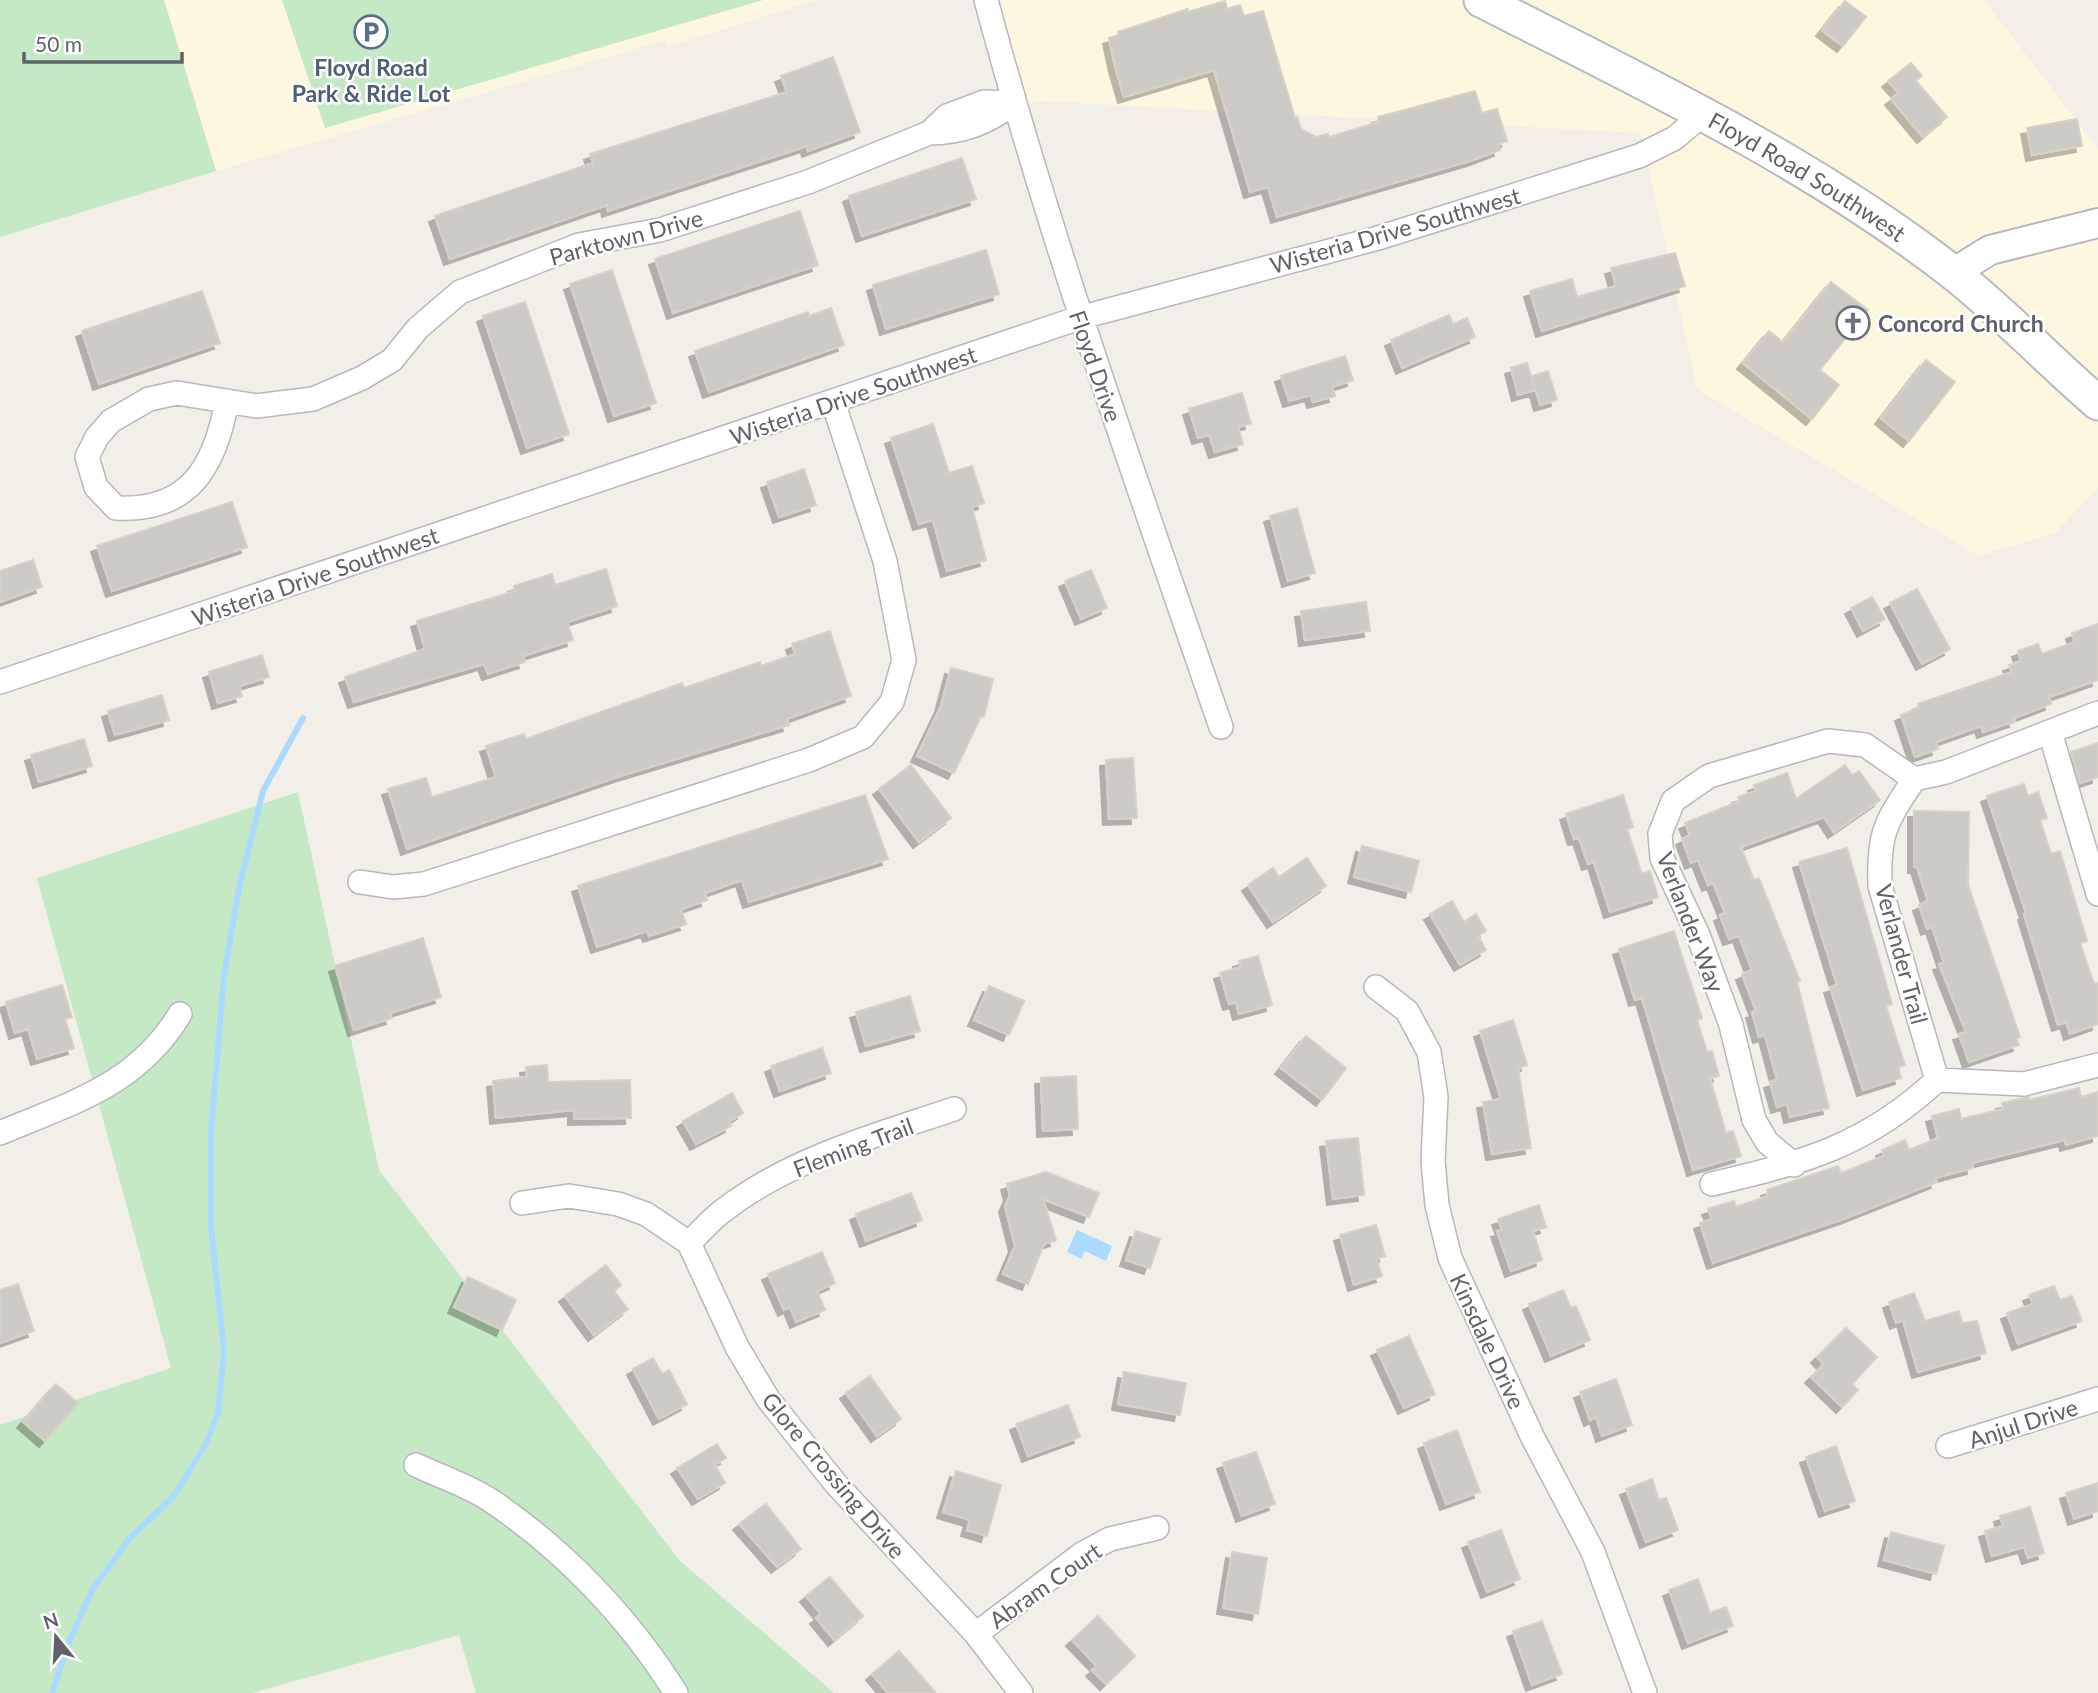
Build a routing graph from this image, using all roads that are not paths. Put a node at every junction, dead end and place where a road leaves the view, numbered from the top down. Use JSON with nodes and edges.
{"nodes":[{"id":1,"x":986,"y":0,"type":"edge"},
{"id":2,"x":1480,"y":0,"type":"edge"},
{"id":3,"x":1014,"y":103,"type":"junction"},
{"id":4,"x":1704,"y":113,"type":"junction"},
{"id":5,"x":2098,"y":223,"type":"edge"},
{"id":6,"x":1953,"y":273,"type":"junction"},
{"id":7,"x":1079,"y":318,"type":"junction"},
{"id":8,"x":228,"y":401,"type":"junction"},
{"id":9,"x":833,"y":402,"type":"junction"},
{"id":10,"x":2098,"y":403,"type":"edge"},
{"id":11,"x":0,"y":682,"type":"edge"},
{"id":12,"x":2098,"y":713,"type":"edge"},
{"id":13,"x":1222,"y":727,"type":"dead end"},
{"id":14,"x":2050,"y":732,"type":"junction"},
{"id":15,"x":1914,"y":779,"type":"junction"},
{"id":16,"x":360,"y":882,"type":"dead end"},
{"id":17,"x":2098,"y":894,"type":"edge"},
{"id":18,"x":1376,"y":987,"type":"dead end"},
{"id":19,"x":180,"y":1014,"type":"dead end"},
{"id":20,"x":2098,"y":1065,"type":"edge"},
{"id":21,"x":1937,"y":1080,"type":"junction"},
{"id":22,"x":954,"y":1109,"type":"dead end"},
{"id":23,"x":0,"y":1133,"type":"edge"},
{"id":24,"x":1794,"y":1165,"type":"junction"},
{"id":25,"x":1712,"y":1184,"type":"dead end"},
{"id":26,"x":522,"y":1203,"type":"dead end"},
{"id":27,"x":690,"y":1243,"type":"junction"},
{"id":28,"x":2098,"y":1399,"type":"edge"},
{"id":29,"x":1948,"y":1446,"type":"dead end"},
{"id":30,"x":416,"y":1465,"type":"dead end"},
{"id":31,"x":1157,"y":1528,"type":"dead end"},
{"id":32,"x":976,"y":1634,"type":"junction"},
{"id":33,"x":676,"y":1693,"type":"edge"},
{"id":34,"x":1021,"y":1693,"type":"edge"},
{"id":35,"x":1645,"y":1693,"type":"edge"}],
"edges":[{"from":1,"to":3,"type":"street","name":"Floyd Drive"},
{"from":2,"to":4,"type":"main road","name":"Floyd Road Southwest"},
{"from":3,"to":7,"type":"street","name":"Floyd Drive"},
{"from":3,"to":8,"type":"street","name":"Parktown Drive"},
{"from":4,"to":6,"type":"main road","name":"Floyd Road Southwest"},
{"from":4,"to":7,"type":"street","name":"Wisteria Drive Southwest"},
{"from":5,"to":6,"type":"street"},
{"from":6,"to":10,"type":"main road","name":"Floyd Road Southwest"},
{"from":7,"to":9,"type":"street","name":"Wisteria Drive Southwest"},
{"from":7,"to":13,"type":"street","name":"Floyd Drive"},
{"from":8,"to":8,"type":"street","name":"Parktown Drive"},
{"from":9,"to":11,"type":"street","name":"Wisteria Drive Southwest"},
{"from":9,"to":16,"type":"street"},
{"from":12,"to":14,"type":"street"},
{"from":14,"to":15,"type":"street"},
{"from":14,"to":17,"type":"street"},
{"from":15,"to":21,"type":"street","name":"Verlander Trail"},
{"from":15,"to":24,"type":"street","name":"Verlander Way"},
{"from":18,"to":35,"type":"street","name":"Kinsdale Drive"},
{"from":19,"to":23,"type":"street"},
{"from":20,"to":21,"type":"street"},
{"from":21,"to":24,"type":"street"},
{"from":22,"to":27,"type":"street","name":"Fleming Trail"},
{"from":24,"to":25,"type":"street"},
{"from":26,"to":27,"type":"street"},
{"from":27,"to":32,"type":"street","name":"Glore Crossing Drive"},
{"from":28,"to":29,"type":"street","name":"Anjul Drive"},
{"from":30,"to":33,"type":"street"},
{"from":31,"to":32,"type":"street","name":"Abram Court"},
{"from":32,"to":34,"type":"street","name":"Glore Crossing Drive"}]}
